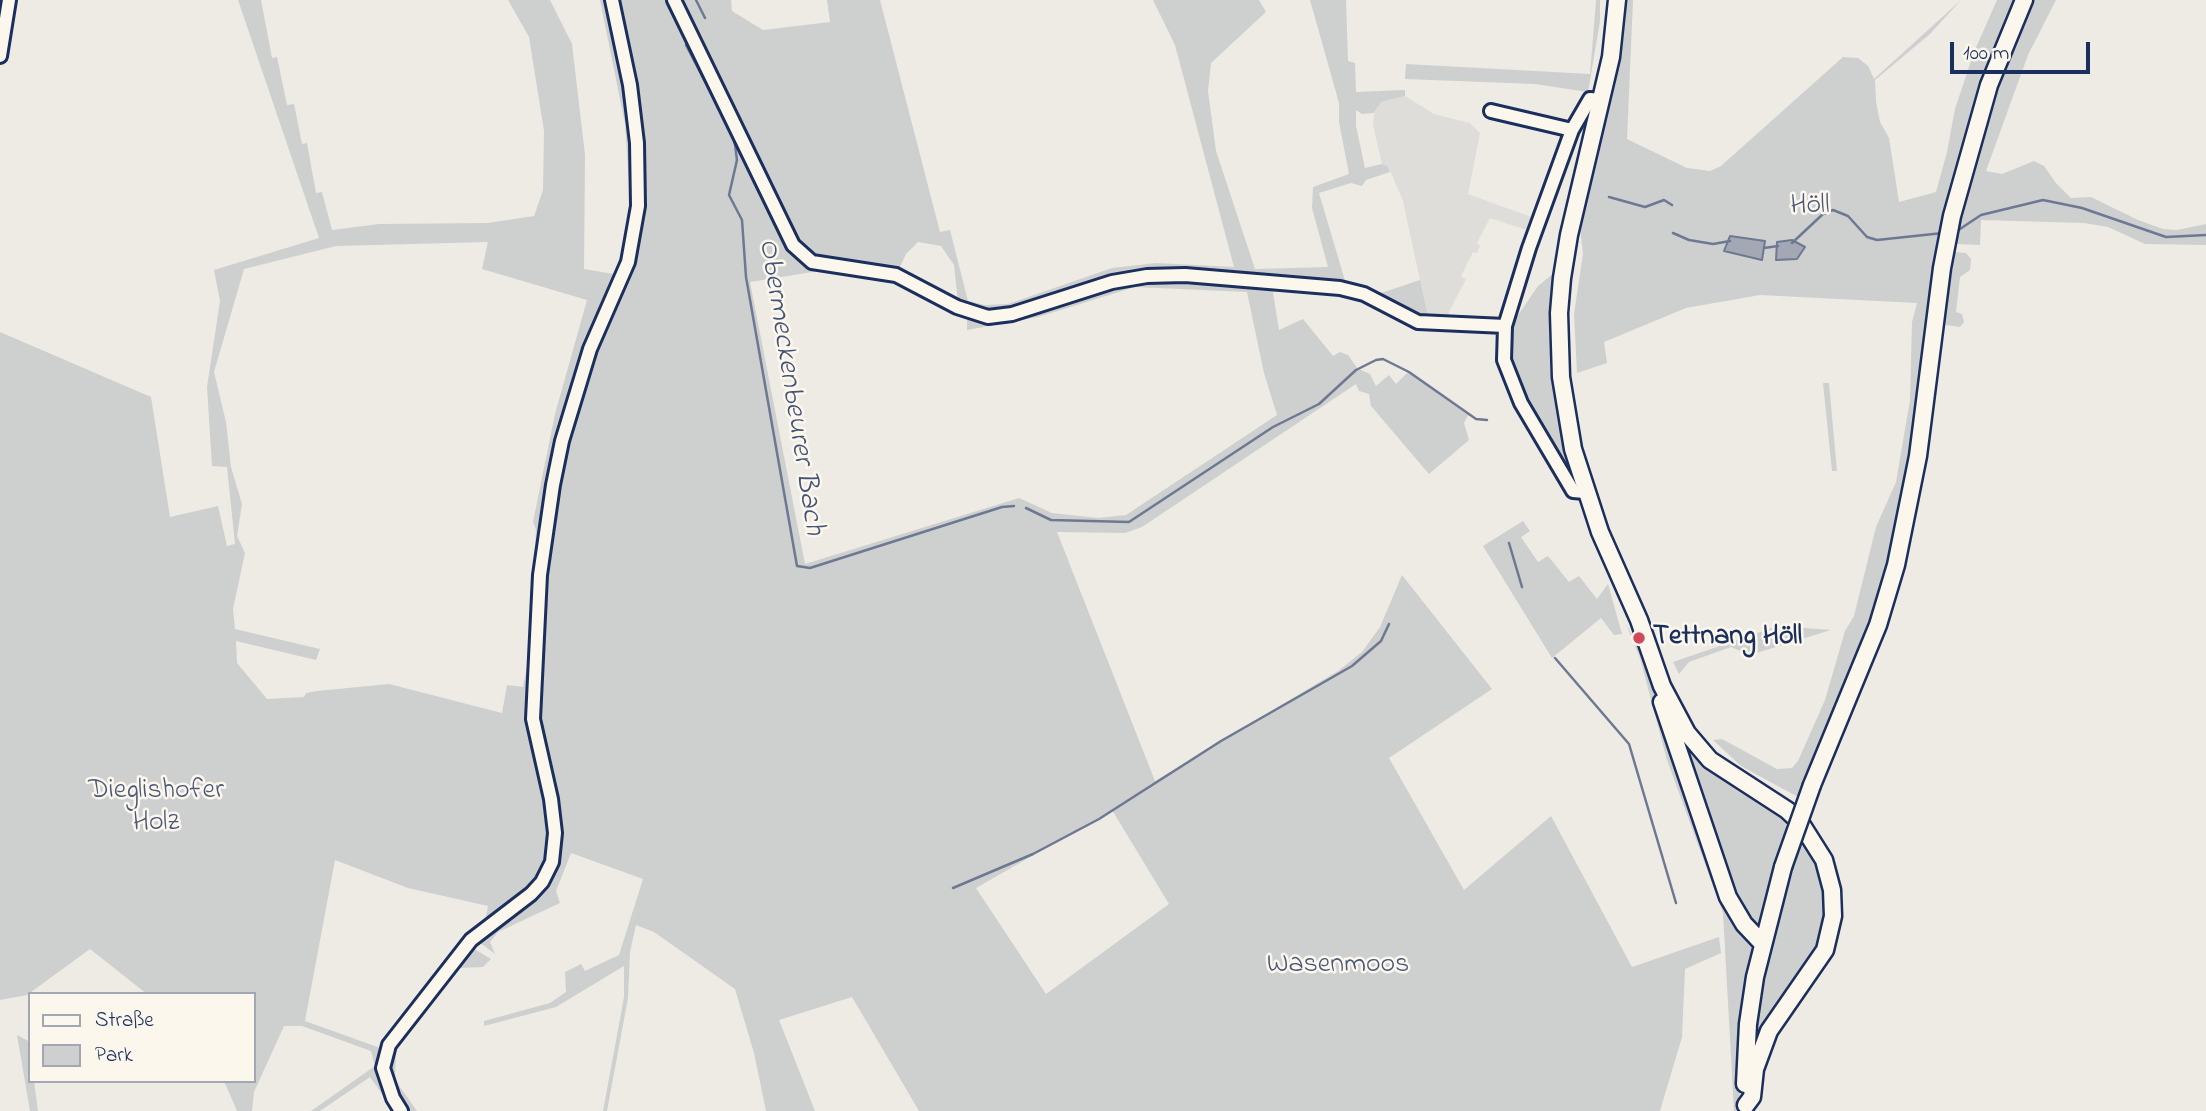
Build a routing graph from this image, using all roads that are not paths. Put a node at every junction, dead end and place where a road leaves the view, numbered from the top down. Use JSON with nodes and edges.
{"nodes":[{"id":1,"x":9,"y":0,"type":"edge"},
{"id":2,"x":612,"y":0,"type":"edge"},
{"id":3,"x":674,"y":0,"type":"edge"},
{"id":4,"x":1617,"y":0,"type":"edge"},
{"id":5,"x":2024,"y":0,"type":"edge"},
{"id":6,"x":0,"y":56,"type":"edge"},
{"id":7,"x":1602,"y":100,"type":"junction"},
{"id":8,"x":1491,"y":111,"type":"dead end"},
{"id":9,"x":1572,"y":130,"type":"junction"},
{"id":10,"x":1505,"y":326,"type":"junction"},
{"id":11,"x":1585,"y":492,"type":"junction"},
{"id":12,"x":1662,"y":686,"type":"junction"},
{"id":13,"x":1762,"y":943,"type":"junction"},
{"id":14,"x":1746,"y":1108,"type":"edge"},
{"id":15,"x":401,"y":1111,"type":"edge"}],
"edges":[{"from":1,"to":6,"type":"street"},
{"from":2,"to":15,"type":"street"},
{"from":3,"to":10,"type":"street"},
{"from":4,"to":7,"type":"main road"},
{"from":5,"to":13,"type":"main road","bridge":true},
{"from":7,"to":9,"type":"street"},
{"from":7,"to":11,"type":"main road"},
{"from":8,"to":9,"type":"street"},
{"from":9,"to":10,"type":"street"},
{"from":10,"to":11,"type":"street"},
{"from":11,"to":12,"type":"main road"},
{"from":12,"to":13,"type":"main road"},
{"from":12,"to":14,"type":"main road"},
{"from":13,"to":14,"type":"main road"}]}
